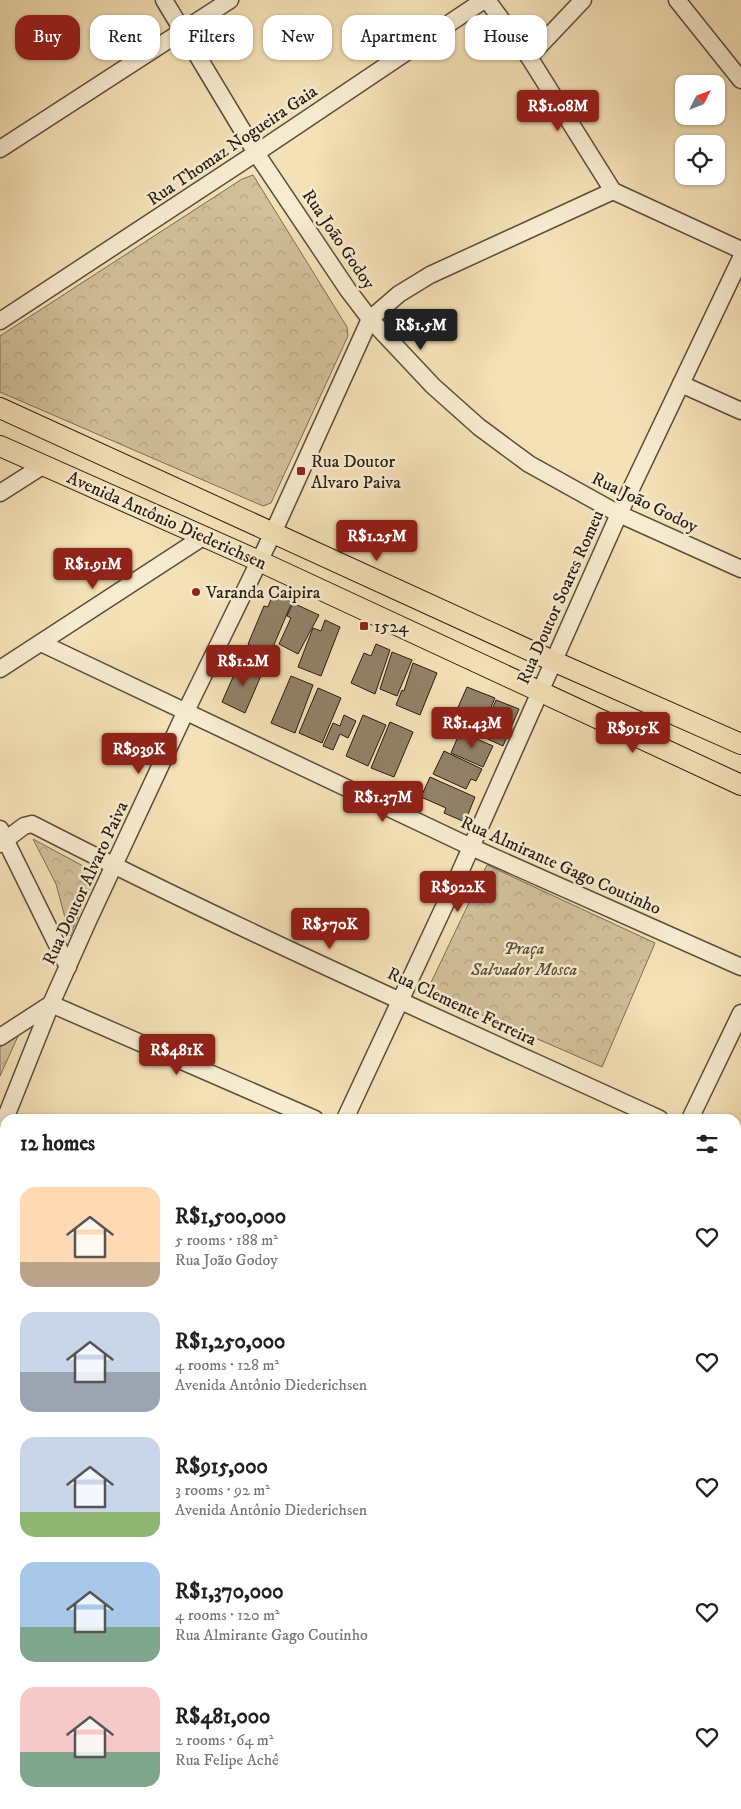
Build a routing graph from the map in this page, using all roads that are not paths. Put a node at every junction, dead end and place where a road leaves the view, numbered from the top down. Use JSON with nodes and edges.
{"nodes":[{"id":1,"x":164,"y":0,"type":"edge"},
{"id":2,"x":230,"y":0,"type":"edge"},
{"id":3,"x":486,"y":0,"type":"edge"},
{"id":4,"x":583,"y":0,"type":"edge"},
{"id":5,"x":676,"y":0,"type":"edge"},
{"id":6,"x":173,"y":15,"type":"edge"},
{"id":7,"x":207,"y":15,"type":"edge"},
{"id":8,"x":497,"y":15,"type":"edge"},
{"id":9,"x":547,"y":38,"type":"edge"},
{"id":10,"x":170,"y":39,"type":"edge"},
{"id":11,"x":200,"y":60,"type":"edge"},
{"id":12,"x":531,"y":60,"type":"edge"},
{"id":13,"x":741,"y":80,"type":"edge"},
{"id":14,"x":0,"y":149,"type":"edge"},
{"id":15,"x":256,"y":153,"type":"junction"},
{"id":16,"x":613,"y":191,"type":"junction"},
{"id":17,"x":741,"y":250,"type":"edge"},
{"id":18,"x":741,"y":258,"type":"edge"},
{"id":19,"x":370,"y":319,"type":"junction"},
{"id":20,"x":0,"y":321,"type":"edge"},
{"id":21,"x":681,"y":384,"type":"junction"},
{"id":22,"x":0,"y":408,"type":"edge"},
{"id":23,"x":741,"y":411,"type":"edge"},
{"id":24,"x":0,"y":446,"type":"edge"},
{"id":25,"x":44,"y":465,"type":"junction"},
{"id":26,"x":0,"y":493,"type":"edge"},
{"id":27,"x":619,"y":514,"type":"junction"},
{"id":28,"x":273,"y":533,"type":"junction"},
{"id":29,"x":203,"y":537,"type":"junction"},
{"id":30,"x":259,"y":561,"type":"junction"},
{"id":31,"x":741,"y":569,"type":"edge"},
{"id":32,"x":41,"y":642,"type":"junction"},
{"id":33,"x":553,"y":662,"type":"junction"},
{"id":34,"x":0,"y":670,"type":"edge"},
{"id":35,"x":539,"y":692,"type":"junction"},
{"id":36,"x":185,"y":713,"type":"junction"},
{"id":37,"x":741,"y":744,"type":"edge"},
{"id":38,"x":741,"y":785,"type":"edge"},
{"id":39,"x":2,"y":837,"type":"edge"},
{"id":40,"x":471,"y":847,"type":"junction"},
{"id":41,"x":114,"y":866,"type":"junction"},
{"id":42,"x":741,"y":966,"type":"edge"},
{"id":43,"x":68,"y":967,"type":"junction"},
{"id":44,"x":400,"y":1000,"type":"junction"},
{"id":45,"x":51,"y":1004,"type":"junction"},
{"id":46,"x":741,"y":1013,"type":"edge"},
{"id":47,"x":0,"y":1037,"type":"edge"},
{"id":48,"x":7,"y":1114,"type":"edge"},
{"id":49,"x":304,"y":1114,"type":"edge"},
{"id":50,"x":347,"y":1114,"type":"edge"},
{"id":51,"x":649,"y":1114,"type":"edge"},
{"id":52,"x":692,"y":1114,"type":"edge"}],
"edges":[{"from":1,"to":6,"type":"street","name":"Rua João Godoy"},
{"from":2,"to":7,"type":"street"},
{"from":3,"to":8,"type":"street"},
{"from":3,"to":15,"type":"street","name":"Rua Thomaz Nogueira Gaia"},
{"from":4,"to":9,"type":"street"},
{"from":5,"to":13,"type":"street"},
{"from":10,"to":14,"type":"street"},
{"from":11,"to":15,"type":"street","name":"Rua João Godoy"},
{"from":12,"to":16,"type":"street"},
{"from":15,"to":19,"type":"street","name":"Rua João Godoy"},
{"from":15,"to":20,"type":"street","name":"Rua Thomaz Nogueira Gaia"},
{"from":16,"to":17,"type":"street"},
{"from":16,"to":19,"type":"street","name":"Rua Doutor Alvaro Paiva"},
{"from":18,"to":21,"type":"street","name":"Rua Doutor Soares Romeu"},
{"from":19,"to":27,"type":"street","name":"Rua João Godoy"},
{"from":19,"to":28,"type":"street","name":"Rua Doutor Alvaro Paiva"},
{"from":21,"to":23,"type":"street"},
{"from":21,"to":27,"type":"street","name":"Rua Doutor Soares Romeu"},
{"from":22,"to":28,"type":"main road","name":"Avenida Antônio Diederichsen"},
{"from":24,"to":25,"type":"main road","name":"Avenida Antônio Diederichsen"},
{"from":25,"to":26,"type":"street"},
{"from":25,"to":29,"type":"main road","name":"Avenida Antônio Diederichsen"},
{"from":27,"to":31,"type":"street","name":"Rua João Godoy"},
{"from":27,"to":33,"type":"street","name":"Rua Doutor Soares Romeu"},
{"from":28,"to":30,"type":"street","name":"Rua Doutor Alvaro Paiva"},
{"from":28,"to":33,"type":"main road","name":"Avenida Antônio Diederichsen"},
{"from":29,"to":30,"type":"main road","name":"Avenida Antônio Diederichsen"},
{"from":29,"to":32,"type":"street"},
{"from":30,"to":35,"type":"main road","name":"Avenida Antônio Diederichsen"},
{"from":30,"to":36,"type":"street","name":"Rua Doutor Alvaro Paiva"},
{"from":32,"to":34,"type":"street"},
{"from":32,"to":36,"type":"street","name":"Rua Almirante Gago Coutinho"},
{"from":33,"to":35,"type":"street","name":"Rua Doutor Soares Romeu"},
{"from":33,"to":37,"type":"main road","name":"Avenida Antônio Diederichsen"},
{"from":35,"to":38,"type":"main road","name":"Avenida Antônio Diederichsen"},
{"from":35,"to":40,"type":"street","name":"Rua Doutor Soares Romeu"},
{"from":36,"to":40,"type":"street","name":"Rua Almirante Gago Coutinho"},
{"from":36,"to":41,"type":"street","name":"Rua Doutor Alvaro Paiva"},
{"from":39,"to":41,"type":"street","name":"Rua Clemente Ferreira"},
{"from":39,"to":43,"type":"street","name":"Rua Clemente Ferreira"},
{"from":40,"to":42,"type":"street","name":"Rua Almirante Gago Coutinho"},
{"from":40,"to":44,"type":"street","name":"Rua Doutor Soares Romeu"},
{"from":41,"to":43,"type":"street","name":"Rua Doutor Alvaro Paiva"},
{"from":41,"to":44,"type":"street","name":"Rua Clemente Ferreira"},
{"from":43,"to":45,"type":"street","name":"Rua Doutor Alvaro Paiva"},
{"from":44,"to":50,"type":"street","name":"Rua Doutor Soares Romeu"},
{"from":44,"to":51,"type":"street","name":"Rua Clemente Ferreira"},
{"from":45,"to":47,"type":"street"},
{"from":45,"to":48,"type":"street","name":"Rua Doutor Alvaro Paiva"},
{"from":45,"to":49,"type":"street"},
{"from":46,"to":52,"type":"street"}]}
